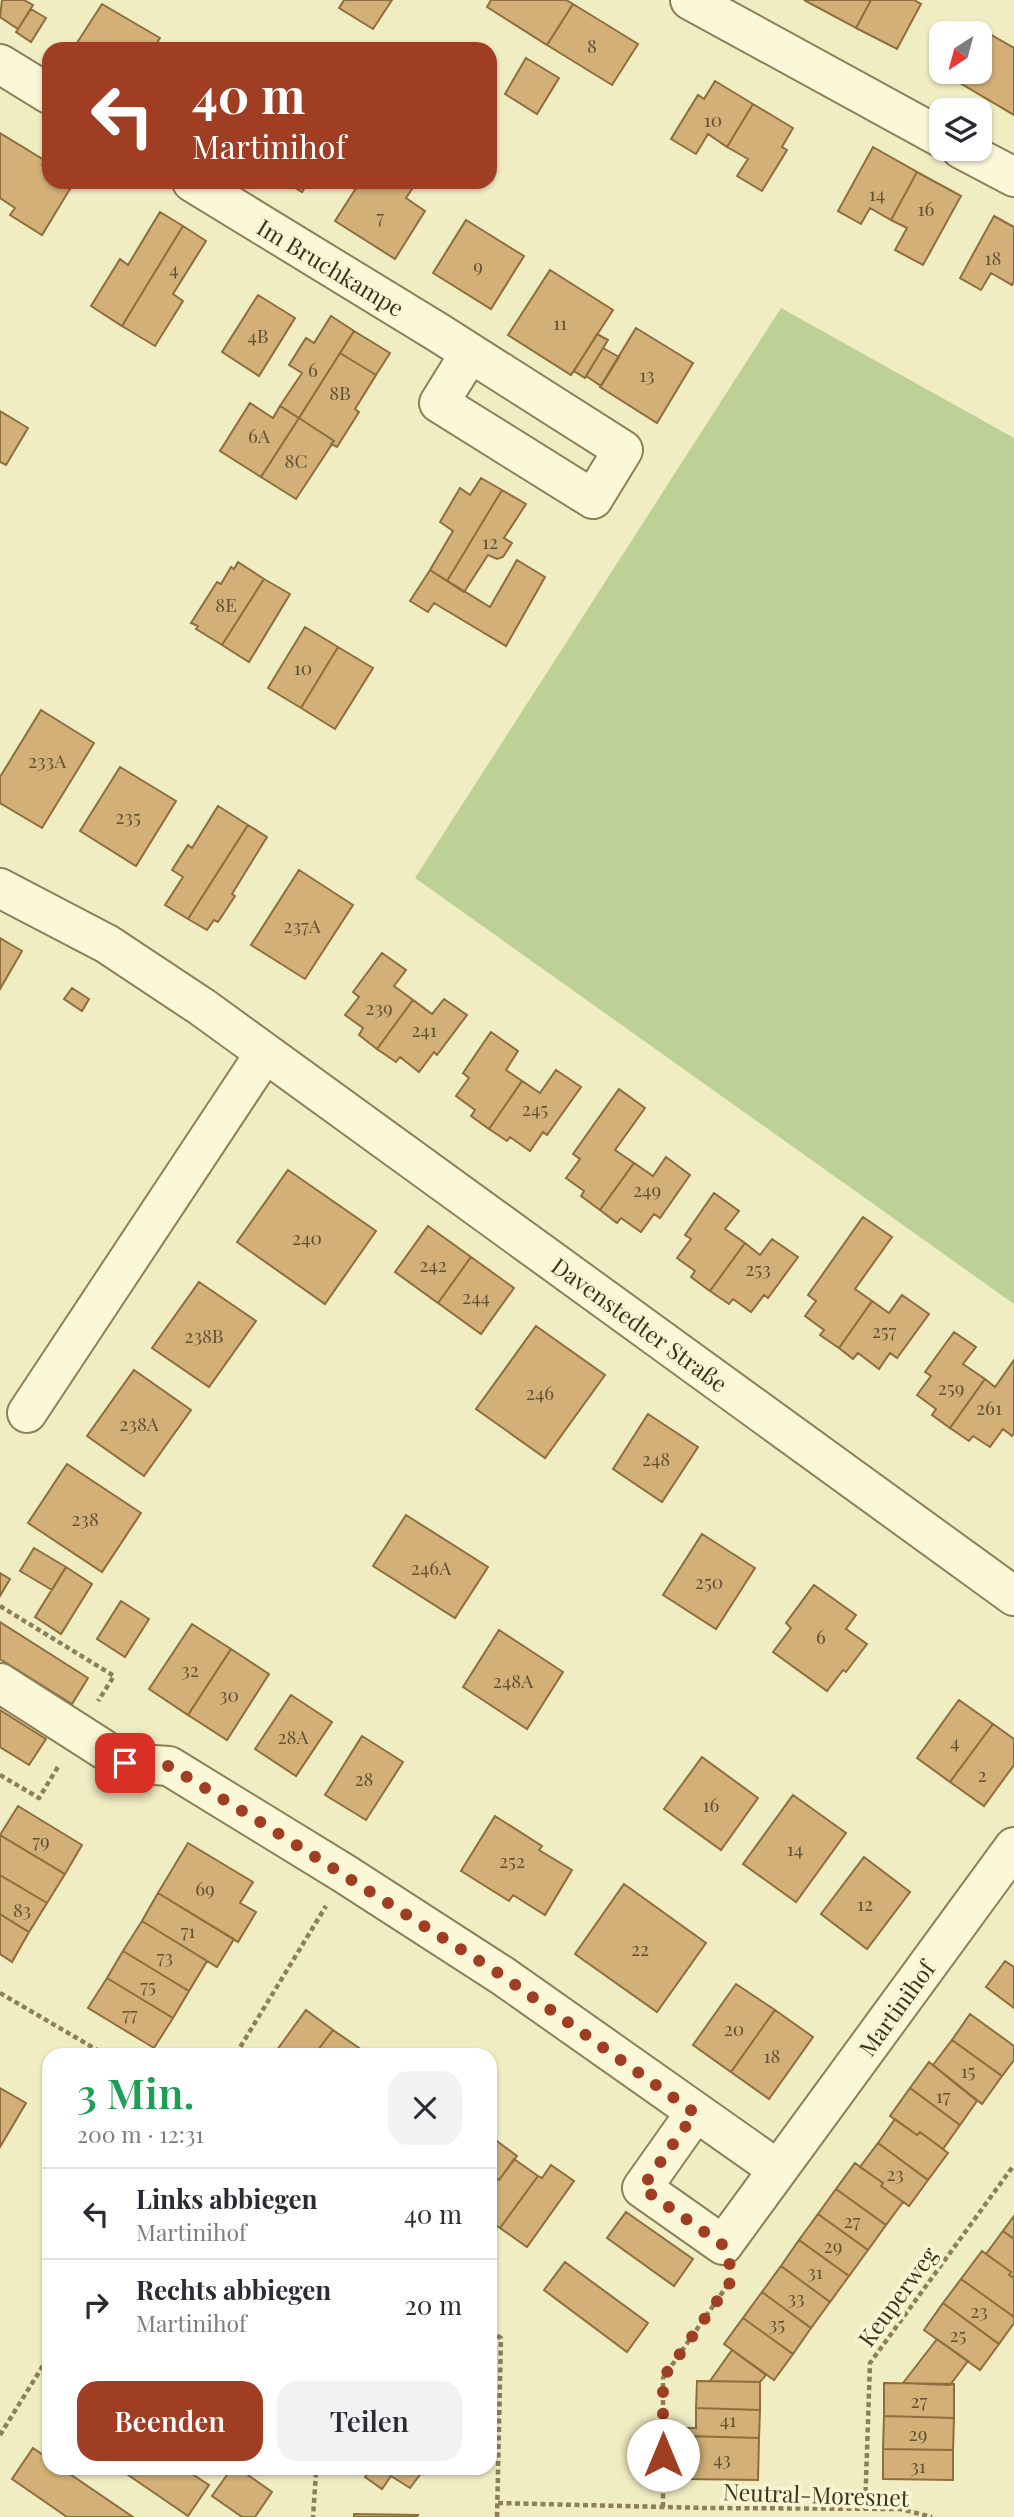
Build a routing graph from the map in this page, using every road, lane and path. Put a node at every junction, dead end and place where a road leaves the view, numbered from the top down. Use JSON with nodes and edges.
{"nodes":[{"id":1,"x":690,"y":0,"type":"edge"},
{"id":2,"x":0,"y":64,"type":"edge"},
{"id":3,"x":42,"y":90,"type":"edge"},
{"id":4,"x":929,"y":131,"type":"edge"},
{"id":5,"x":984,"y":161,"type":"edge"},
{"id":6,"x":1014,"y":177,"type":"edge"},
{"id":7,"x":203,"y":189,"type":"edge"},
{"id":8,"x":470,"y":353,"type":"dead end"},
{"id":9,"x":0,"y":888,"type":"edge"},
{"id":10,"x":265,"y":1053,"type":"junction"},
{"id":11,"x":27,"y":1413,"type":"dead end"},
{"id":12,"x":1014,"y":1596,"type":"edge"},
{"id":13,"x":0,"y":1683,"type":"edge"},
{"id":14,"x":1014,"y":1847,"type":"edge"},
{"id":15,"x":345,"y":1874,"type":"junction"},
{"id":16,"x":0,"y":1993,"type":"edge"},
{"id":17,"x":94,"y":2048,"type":"edge"},
{"id":18,"x":240,"y":2048,"type":"edge"},
{"id":19,"x":695,"y":2113,"type":"junction"},
{"id":20,"x":1014,"y":2165,"type":"edge"},
{"id":21,"x":777,"y":2169,"type":"junction"},
{"id":22,"x":723,"y":2245,"type":"junction"},
{"id":23,"x":497,"y":2336,"type":"edge"},
{"id":24,"x":42,"y":2367,"type":"edge"},
{"id":25,"x":0,"y":2435,"type":"edge"},
{"id":26,"x":316,"y":2475,"type":"edge"},
{"id":27,"x":498,"y":2503,"type":"junction"},
{"id":28,"x":663,"y":2507,"type":"junction"},
{"id":29,"x":706,"y":2508,"type":"junction"},
{"id":30,"x":865,"y":2509,"type":"junction"},
{"id":31,"x":313,"y":2517,"type":"edge"},
{"id":32,"x":497,"y":2517,"type":"edge"},
{"id":33,"x":706,"y":2517,"type":"edge"},
{"id":34,"x":932,"y":2517,"type":"edge"}],
"edges":[{"from":1,"to":4,"type":"street"},
{"from":2,"to":3,"type":"street"},
{"from":5,"to":6,"type":"street"},
{"from":7,"to":8,"type":"street","name":"Im Bruchkampe"},
{"from":9,"to":10,"type":"street","name":"Davenstedter Straße"},
{"from":10,"to":11,"type":"street"},
{"from":10,"to":12,"type":"street","name":"Davenstedter Straße"},
{"from":13,"to":15,"type":"street"},
{"from":14,"to":21,"type":"street","name":"Martinihof"},
{"from":15,"to":18,"type":"path"},
{"from":15,"to":19,"type":"street"},
{"from":16,"to":17,"type":"path"},
{"from":19,"to":21,"type":"street"},
{"from":19,"to":22,"type":"street"},
{"from":20,"to":30,"type":"path","name":"Keuperweg"},
{"from":21,"to":22,"type":"street","name":"Martinihof"},
{"from":22,"to":28,"type":"path"},
{"from":23,"to":27,"type":"path"},
{"from":24,"to":25,"type":"path"},
{"from":26,"to":31,"type":"path"},
{"from":27,"to":28,"type":"path","name":"Neutral-Moresnet"},
{"from":27,"to":32,"type":"path"},
{"from":28,"to":29,"type":"path","name":"Neutral-Moresnet"},
{"from":29,"to":30,"type":"path","name":"Neutral-Moresnet"},
{"from":29,"to":33,"type":"path"},
{"from":30,"to":34,"type":"path","name":"Neutral-Moresnet"}]}
